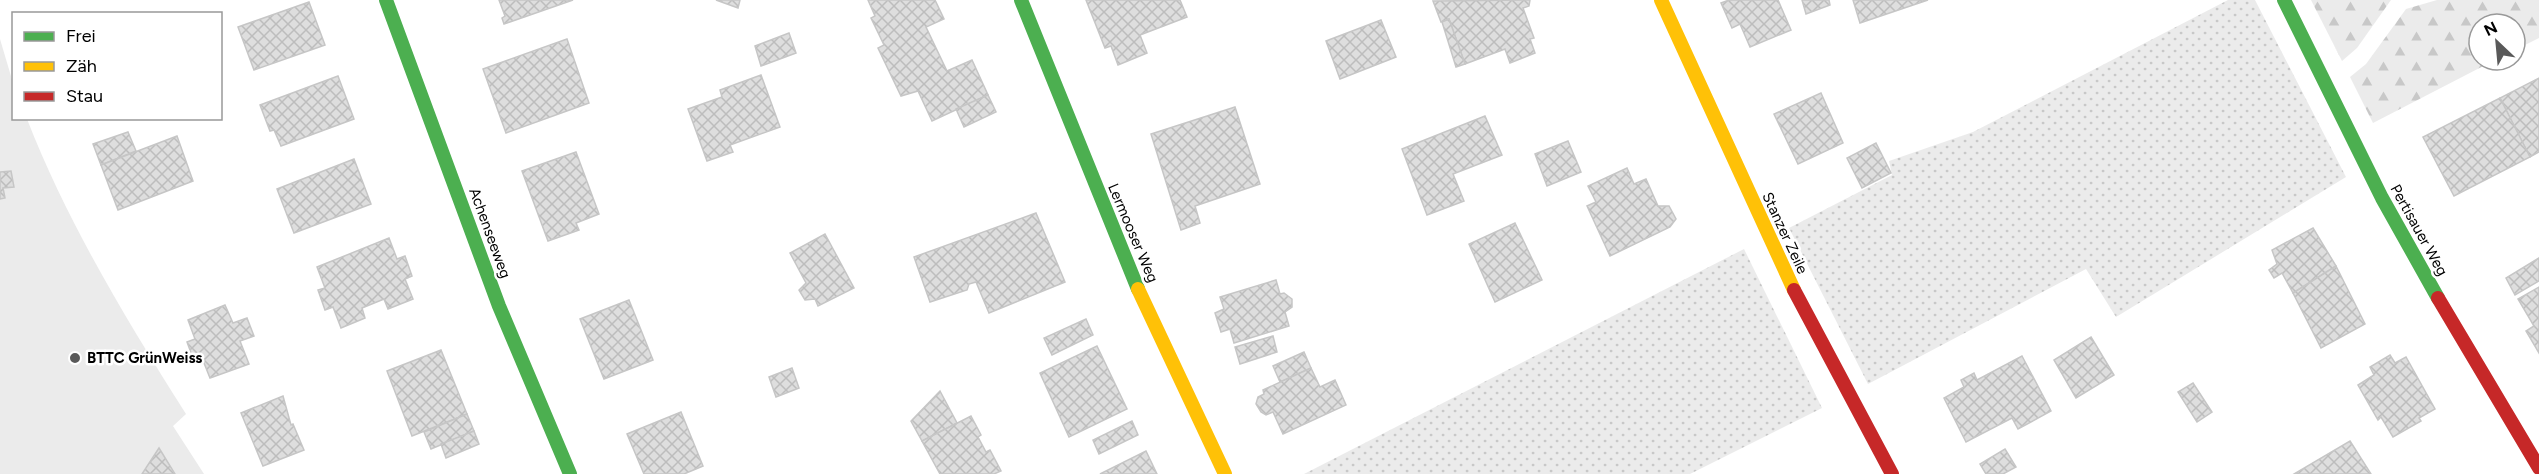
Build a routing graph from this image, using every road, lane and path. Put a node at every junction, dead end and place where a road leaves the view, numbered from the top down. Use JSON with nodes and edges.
{"nodes":[{"id":1,"x":386,"y":0,"type":"edge"},
{"id":2,"x":1021,"y":0,"type":"edge"},
{"id":3,"x":1661,"y":0,"type":"edge"},
{"id":4,"x":2284,"y":0,"type":"edge"},
{"id":5,"x":2539,"y":468,"type":"edge"},
{"id":6,"x":570,"y":474,"type":"edge"},
{"id":7,"x":1225,"y":474,"type":"edge"},
{"id":8,"x":1892,"y":474,"type":"edge"}],
"edges":[{"from":1,"to":6,"type":"street","name":"Achenseeweg"},
{"from":2,"to":7,"type":"street","name":"Lermooser Weg"},
{"from":3,"to":8,"type":"street","name":"Stanzer Zeile"},
{"from":4,"to":5,"type":"street","name":"Pertisauer Weg"}]}
